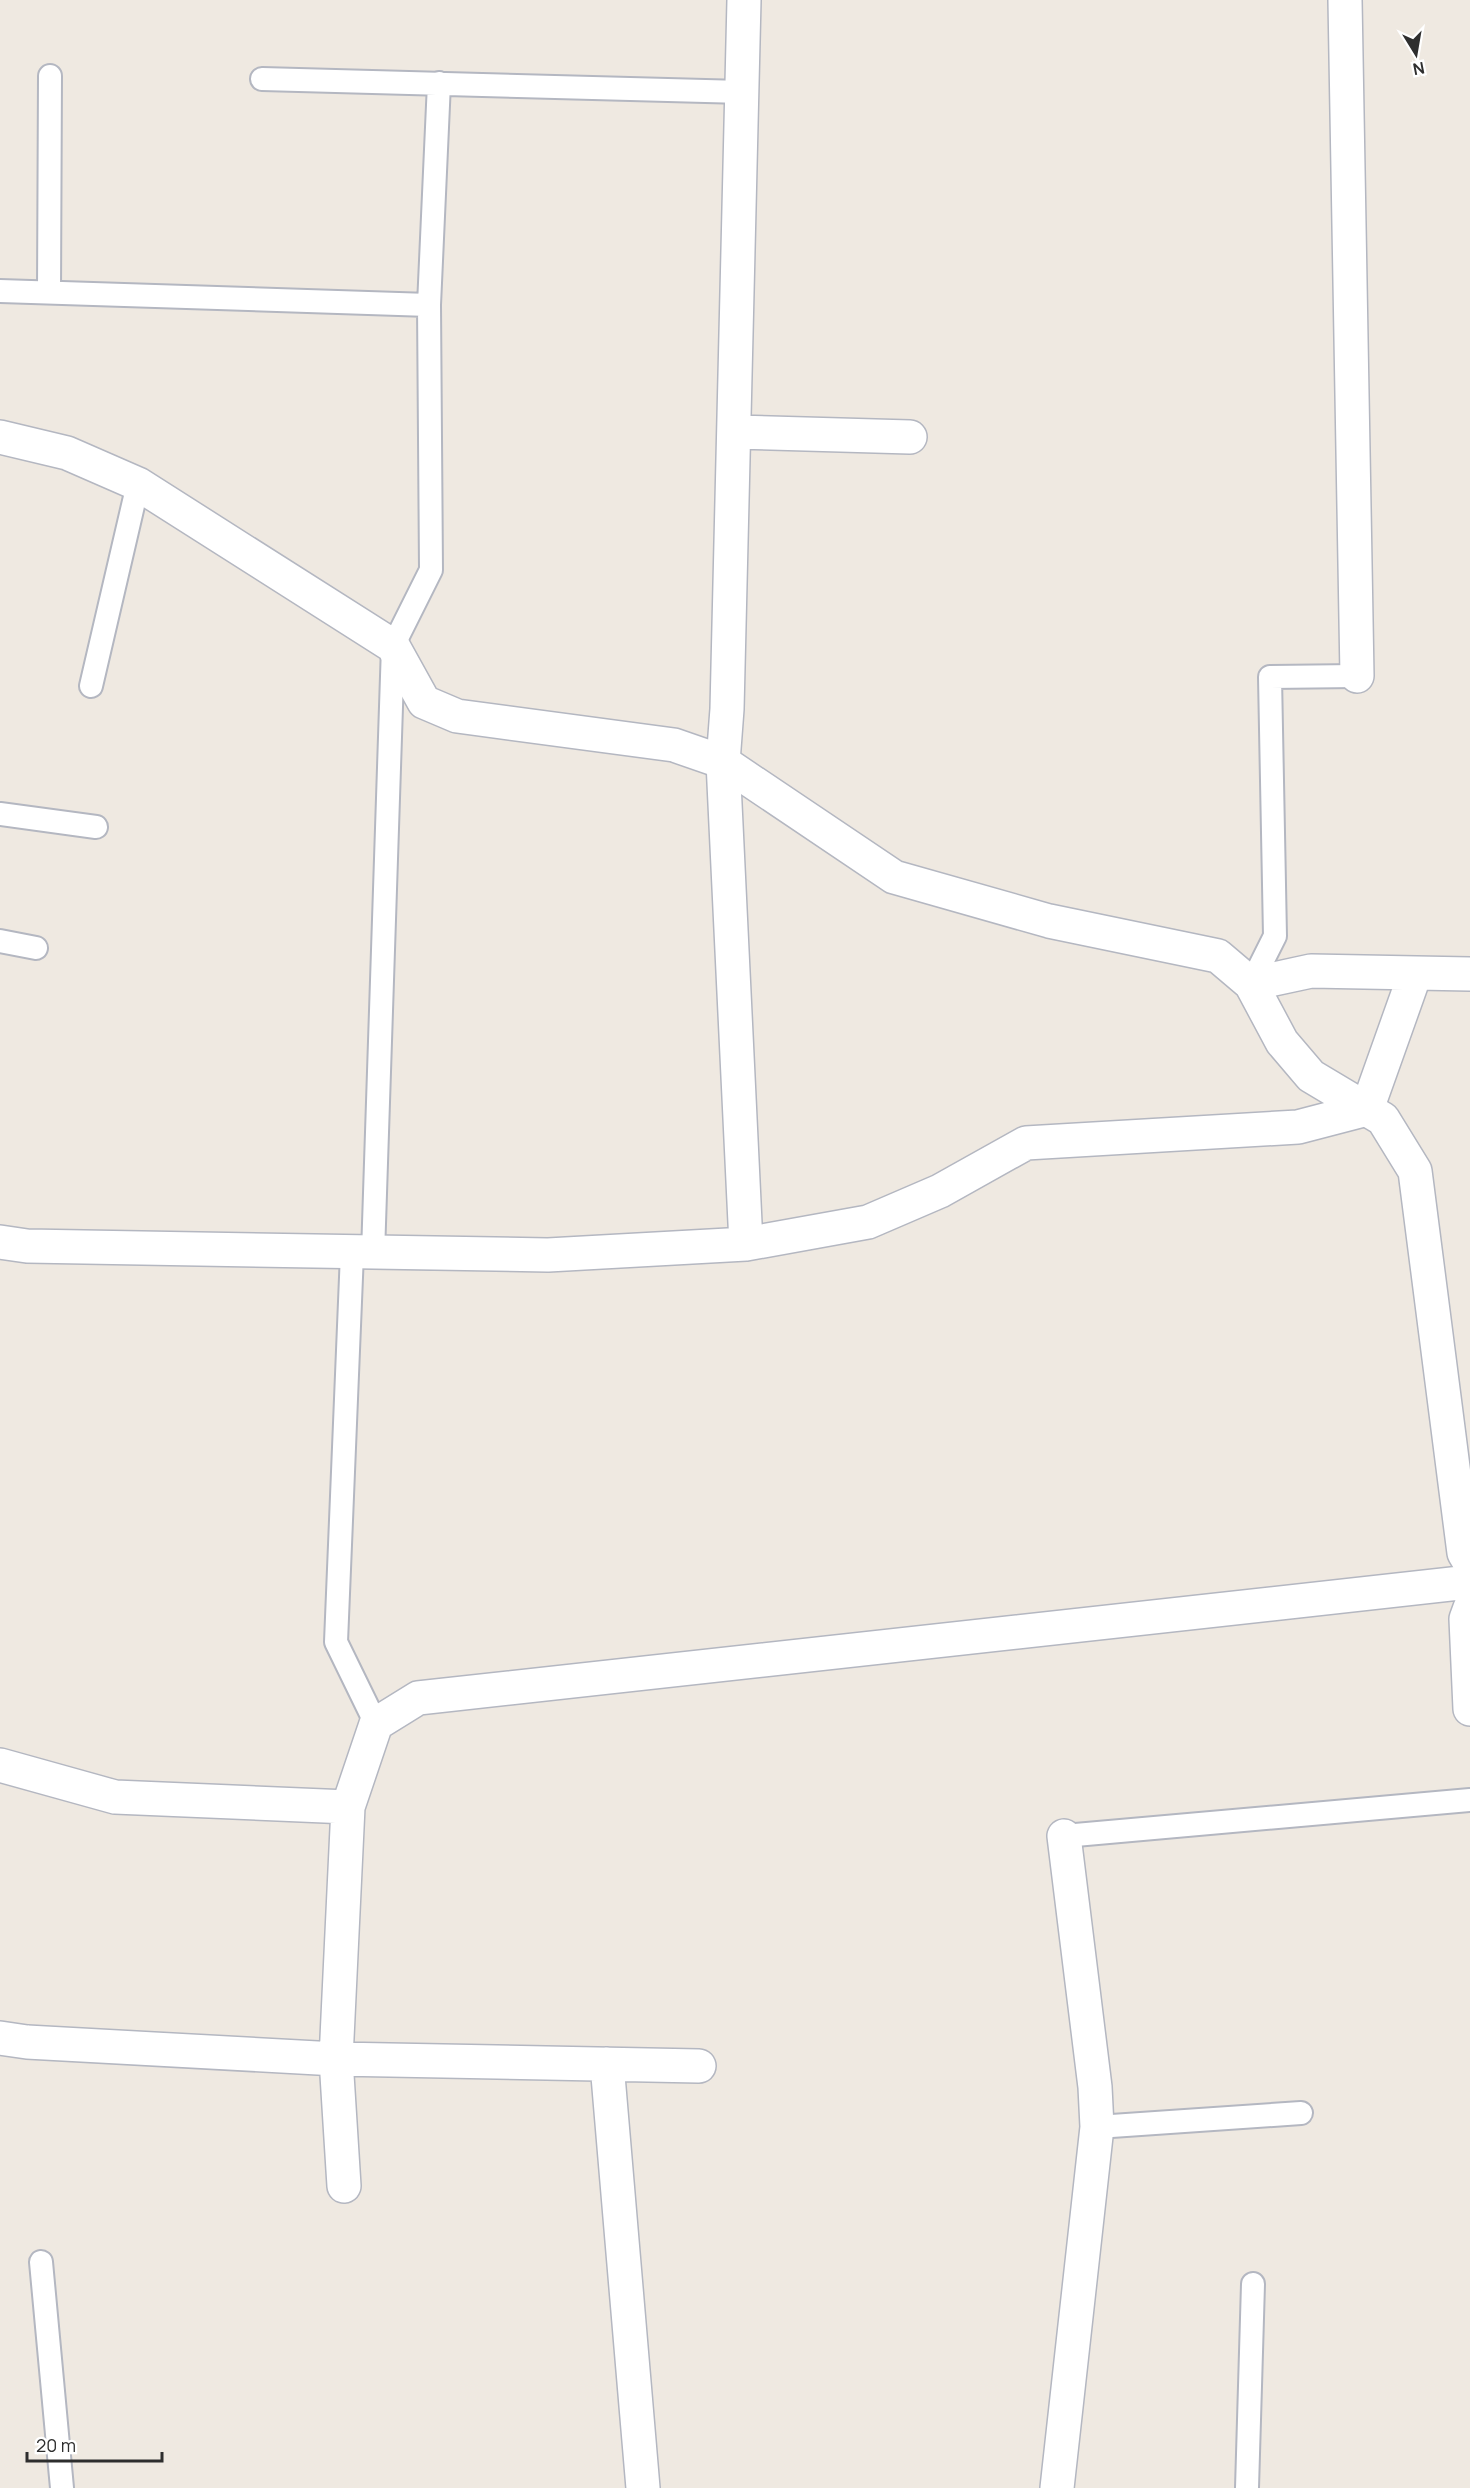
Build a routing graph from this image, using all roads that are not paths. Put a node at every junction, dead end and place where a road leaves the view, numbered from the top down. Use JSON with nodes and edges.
{"nodes":[{"id":1,"x":744,"y":0,"type":"edge"},
{"id":2,"x":1345,"y":0,"type":"edge"},
{"id":3,"x":50,"y":76,"type":"dead end"},
{"id":4,"x":262,"y":79,"type":"dead end"},
{"id":5,"x":440,"y":83,"type":"junction"},
{"id":6,"x":743,"y":92,"type":"junction"},
{"id":7,"x":0,"y":291,"type":"edge"},
{"id":8,"x":49,"y":292,"type":"junction"},
{"id":9,"x":429,"y":305,"type":"junction"},
{"id":10,"x":734,"y":432,"type":"junction"},
{"id":11,"x":0,"y":437,"type":"edge"},
{"id":12,"x":910,"y":437,"type":"dead end"},
{"id":13,"x":138,"y":484,"type":"junction"},
{"id":14,"x":393,"y":646,"type":"junction"},
{"id":15,"x":1357,"y":676,"type":"joint"},
{"id":16,"x":91,"y":686,"type":"dead end"},
{"id":17,"x":723,"y":762,"type":"junction"},
{"id":18,"x":0,"y":814,"type":"edge"},
{"id":19,"x":96,"y":827,"type":"dead end"},
{"id":20,"x":0,"y":941,"type":"edge"},
{"id":21,"x":36,"y":948,"type":"dead end"},
{"id":22,"x":1415,"y":974,"type":"junction"},
{"id":23,"x":1470,"y":974,"type":"edge"},
{"id":24,"x":1251,"y":984,"type":"junction"},
{"id":25,"x":1367,"y":1109,"type":"junction"},
{"id":26,"x":0,"y":1242,"type":"edge"},
{"id":27,"x":747,"y":1244,"type":"junction"},
{"id":28,"x":363,"y":1253,"type":"junction"},
{"id":29,"x":1470,"y":1563,"type":"edge"},
{"id":30,"x":1470,"y":1582,"type":"edge"},
{"id":31,"x":1470,"y":1608,"type":"edge"},
{"id":32,"x":1470,"y":1709,"type":"edge"},
{"id":33,"x":376,"y":1724,"type":"junction"},
{"id":34,"x":0,"y":1765,"type":"edge"},
{"id":35,"x":1470,"y":1800,"type":"edge"},
{"id":36,"x":348,"y":1807,"type":"junction"},
{"id":37,"x":1064,"y":1836,"type":"joint"},
{"id":38,"x":0,"y":2038,"type":"edge"},
{"id":39,"x":336,"y":2059,"type":"junction"},
{"id":40,"x":607,"y":2064,"type":"junction"},
{"id":41,"x":699,"y":2066,"type":"dead end"},
{"id":42,"x":1301,"y":2113,"type":"dead end"},
{"id":43,"x":1097,"y":2127,"type":"junction"},
{"id":44,"x":344,"y":2186,"type":"dead end"},
{"id":45,"x":41,"y":2262,"type":"dead end"},
{"id":46,"x":1253,"y":2284,"type":"dead end"},
{"id":47,"x":62,"y":2488,"type":"edge"},
{"id":48,"x":643,"y":2488,"type":"edge"},
{"id":49,"x":1057,"y":2488,"type":"edge"},
{"id":50,"x":1247,"y":2488,"type":"edge"}],
"edges":[{"from":1,"to":6,"type":"street"},
{"from":2,"to":15,"type":"street"},
{"from":3,"to":8,"type":"lane"},
{"from":4,"to":5,"type":"lane"},
{"from":5,"to":6,"type":"lane"},
{"from":5,"to":9,"type":"lane"},
{"from":6,"to":10,"type":"street"},
{"from":7,"to":8,"type":"lane"},
{"from":8,"to":9,"type":"lane"},
{"from":9,"to":14,"type":"lane"},
{"from":10,"to":12,"type":"street"},
{"from":10,"to":17,"type":"street"},
{"from":11,"to":13,"type":"street"},
{"from":13,"to":14,"type":"street"},
{"from":13,"to":16,"type":"lane"},
{"from":14,"to":17,"type":"street"},
{"from":14,"to":28,"type":"lane"},
{"from":15,"to":24,"type":"lane"},
{"from":17,"to":24,"type":"street"},
{"from":17,"to":27,"type":"street"},
{"from":18,"to":19,"type":"lane"},
{"from":20,"to":21,"type":"lane"},
{"from":22,"to":23,"type":"street"},
{"from":22,"to":24,"type":"street"},
{"from":22,"to":25,"type":"street"},
{"from":24,"to":25,"type":"street"},
{"from":25,"to":27,"type":"street"},
{"from":25,"to":29,"type":"street"},
{"from":26,"to":28,"type":"street"},
{"from":27,"to":28,"type":"street"},
{"from":28,"to":33,"type":"lane"},
{"from":30,"to":33,"type":"street"},
{"from":31,"to":32,"type":"street"},
{"from":33,"to":36,"type":"street"},
{"from":34,"to":36,"type":"street"},
{"from":35,"to":37,"type":"lane"},
{"from":36,"to":39,"type":"street"},
{"from":37,"to":43,"type":"street"},
{"from":38,"to":39,"type":"street"},
{"from":39,"to":40,"type":"street"},
{"from":39,"to":44,"type":"street"},
{"from":40,"to":41,"type":"street"},
{"from":40,"to":48,"type":"street"},
{"from":42,"to":43,"type":"lane"},
{"from":43,"to":49,"type":"street"},
{"from":45,"to":47,"type":"lane"},
{"from":46,"to":50,"type":"lane"}]}
